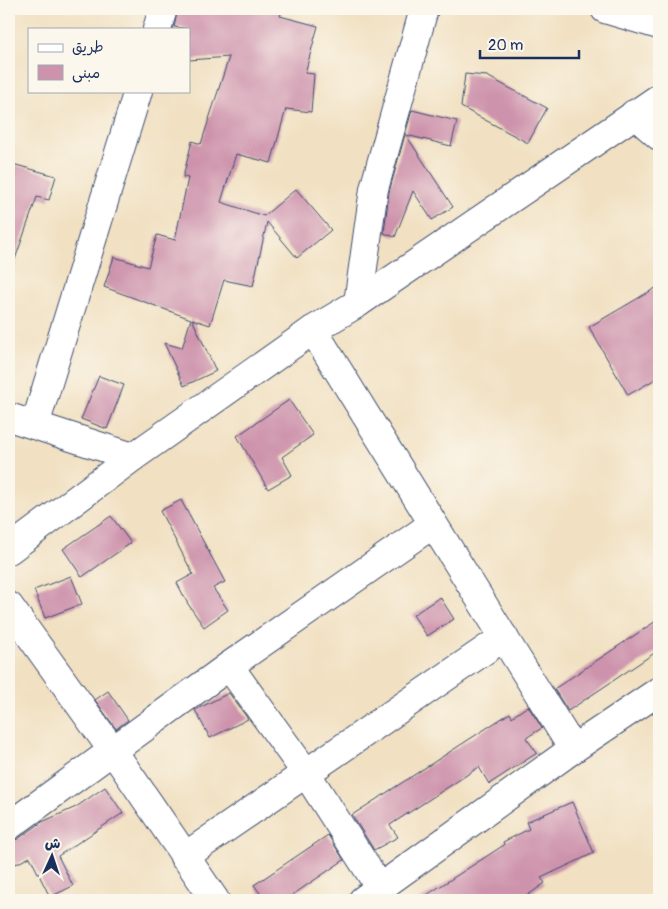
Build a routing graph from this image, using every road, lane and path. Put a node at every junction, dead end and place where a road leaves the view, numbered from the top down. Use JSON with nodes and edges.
{"nodes":[{"id":1,"x":164,"y":9,"type":"edge"},
{"id":2,"x":424,"y":9,"type":"edge"},
{"id":3,"x":605,"y":9,"type":"edge"},
{"id":4,"x":659,"y":25,"type":"edge"},
{"id":5,"x":157,"y":28,"type":"edge"},
{"id":6,"x":138,"y":92,"type":"edge"},
{"id":7,"x":659,"y":98,"type":"edge"},
{"id":8,"x":634,"y":114,"type":"junction"},
{"id":9,"x":659,"y":136,"type":"edge"},
{"id":10,"x":358,"y":303,"type":"junction"},
{"id":11,"x":313,"y":330,"type":"junction"},
{"id":12,"x":9,"y":416,"type":"edge"},
{"id":13,"x":35,"y":425,"type":"junction"},
{"id":14,"x":133,"y":457,"type":"junction"},
{"id":15,"x":434,"y":524,"type":"junction"},
{"id":16,"x":9,"y":550,"type":"edge"},
{"id":17,"x":9,"y":606,"type":"edge"},
{"id":18,"x":504,"y":637,"type":"junction"},
{"id":19,"x":229,"y":666,"type":"junction"},
{"id":20,"x":659,"y":691,"type":"edge"},
{"id":21,"x":573,"y":749,"type":"junction"},
{"id":22,"x":113,"y":751,"type":"junction"},
{"id":23,"x":306,"y":773,"type":"junction"},
{"id":24,"x":9,"y":826,"type":"edge"},
{"id":25,"x":184,"y":857,"type":"junction"},
{"id":26,"x":371,"y":894,"type":"edge"},
{"id":27,"x":215,"y":900,"type":"edge"}],
"edges":[{"from":1,"to":5,"type":"street"},
{"from":2,"to":10,"type":"street"},
{"from":3,"to":4,"type":"street"},
{"from":6,"to":13,"type":"street"},
{"from":7,"to":8,"type":"street"},
{"from":8,"to":9,"type":"street"},
{"from":8,"to":10,"type":"street"},
{"from":10,"to":11,"type":"street"},
{"from":11,"to":14,"type":"street"},
{"from":11,"to":15,"type":"street"},
{"from":12,"to":13,"type":"street"},
{"from":13,"to":14,"type":"street"},
{"from":14,"to":16,"type":"street"},
{"from":15,"to":18,"type":"street"},
{"from":15,"to":19,"type":"street"},
{"from":17,"to":22,"type":"street"},
{"from":18,"to":21,"type":"street"},
{"from":18,"to":23,"type":"street"},
{"from":19,"to":22,"type":"street"},
{"from":19,"to":23,"type":"street"},
{"from":20,"to":21,"type":"street"},
{"from":21,"to":26,"type":"street"},
{"from":22,"to":24,"type":"street"},
{"from":22,"to":25,"type":"street"},
{"from":23,"to":25,"type":"street"},
{"from":23,"to":26,"type":"street"},
{"from":25,"to":27,"type":"street"}]}
